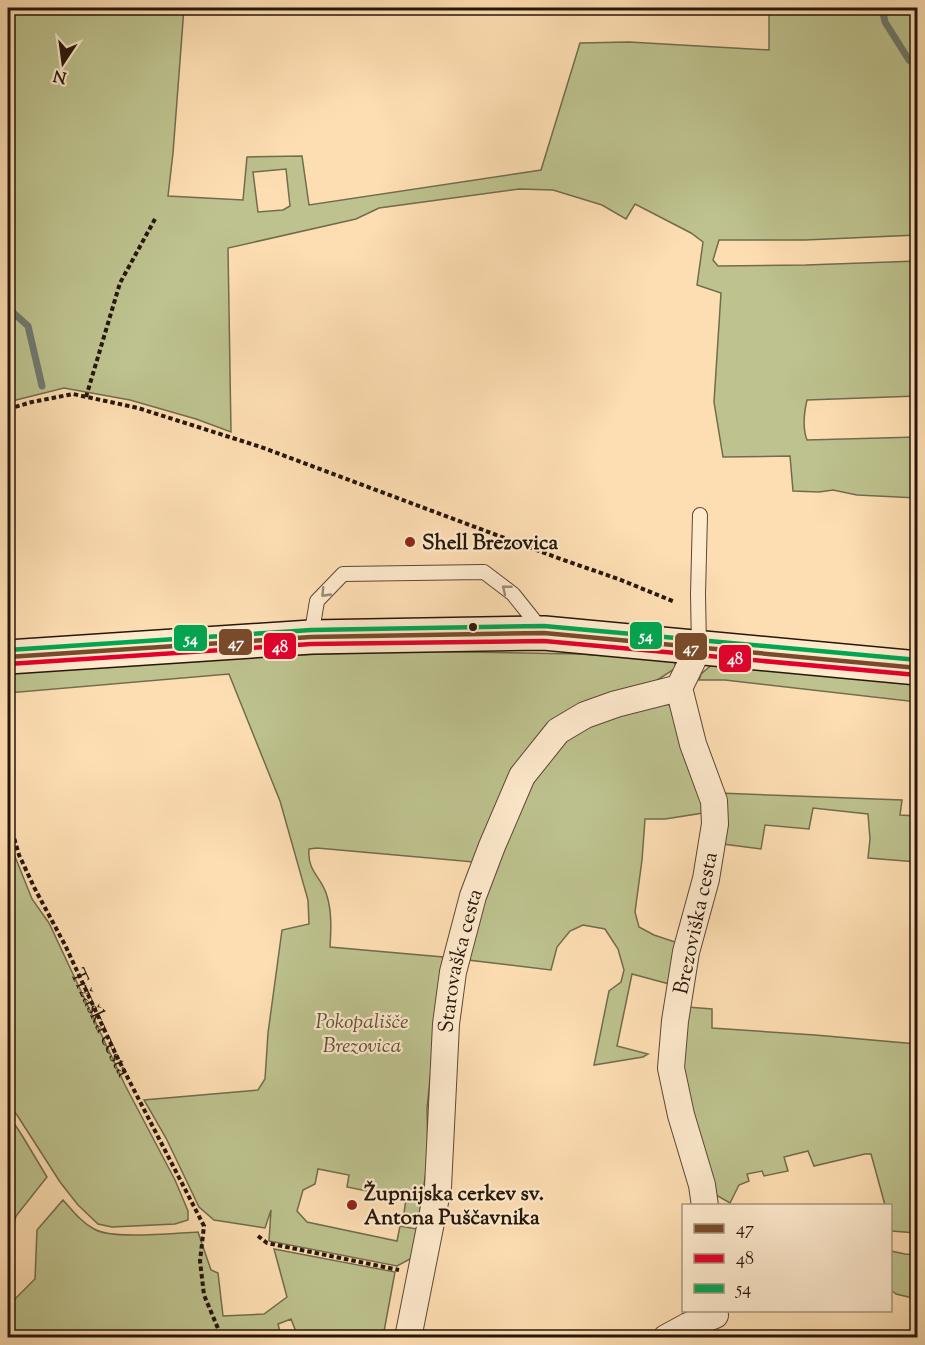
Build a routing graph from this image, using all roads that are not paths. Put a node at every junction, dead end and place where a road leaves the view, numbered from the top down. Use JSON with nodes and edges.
{"nodes":[{"id":1,"x":700,"y":515,"type":"dead end"},
{"id":2,"x":544,"y":633,"type":"junction"},
{"id":3,"x":311,"y":637,"type":"junction"},
{"id":4,"x":699,"y":647,"type":"junction"},
{"id":5,"x":8,"y":657,"type":"edge"},
{"id":6,"x":918,"y":668,"type":"edge"},
{"id":7,"x":679,"y":688,"type":"junction"},
{"id":8,"x":705,"y":1204,"type":"edge"},
{"id":9,"x":716,"y":1321,"type":"edge"},
{"id":10,"x":408,"y":1338,"type":"edge"},
{"id":11,"x":666,"y":1338,"type":"edge"}],
"edges":[{"from":1,"to":4,"type":"lane"},
{"from":2,"to":3,"type":"main road"},
{"from":2,"to":3,"type":"lane","one_way":true},
{"from":2,"to":4,"type":"main road"},
{"from":3,"to":5,"type":"main road"},
{"from":4,"to":6,"type":"main road"},
{"from":4,"to":7,"type":"street"},
{"from":7,"to":8,"type":"street","name":"Brezoviška cesta"},
{"from":7,"to":10,"type":"street","name":"Starovaška cesta"},
{"from":9,"to":11,"type":"street"}]}
